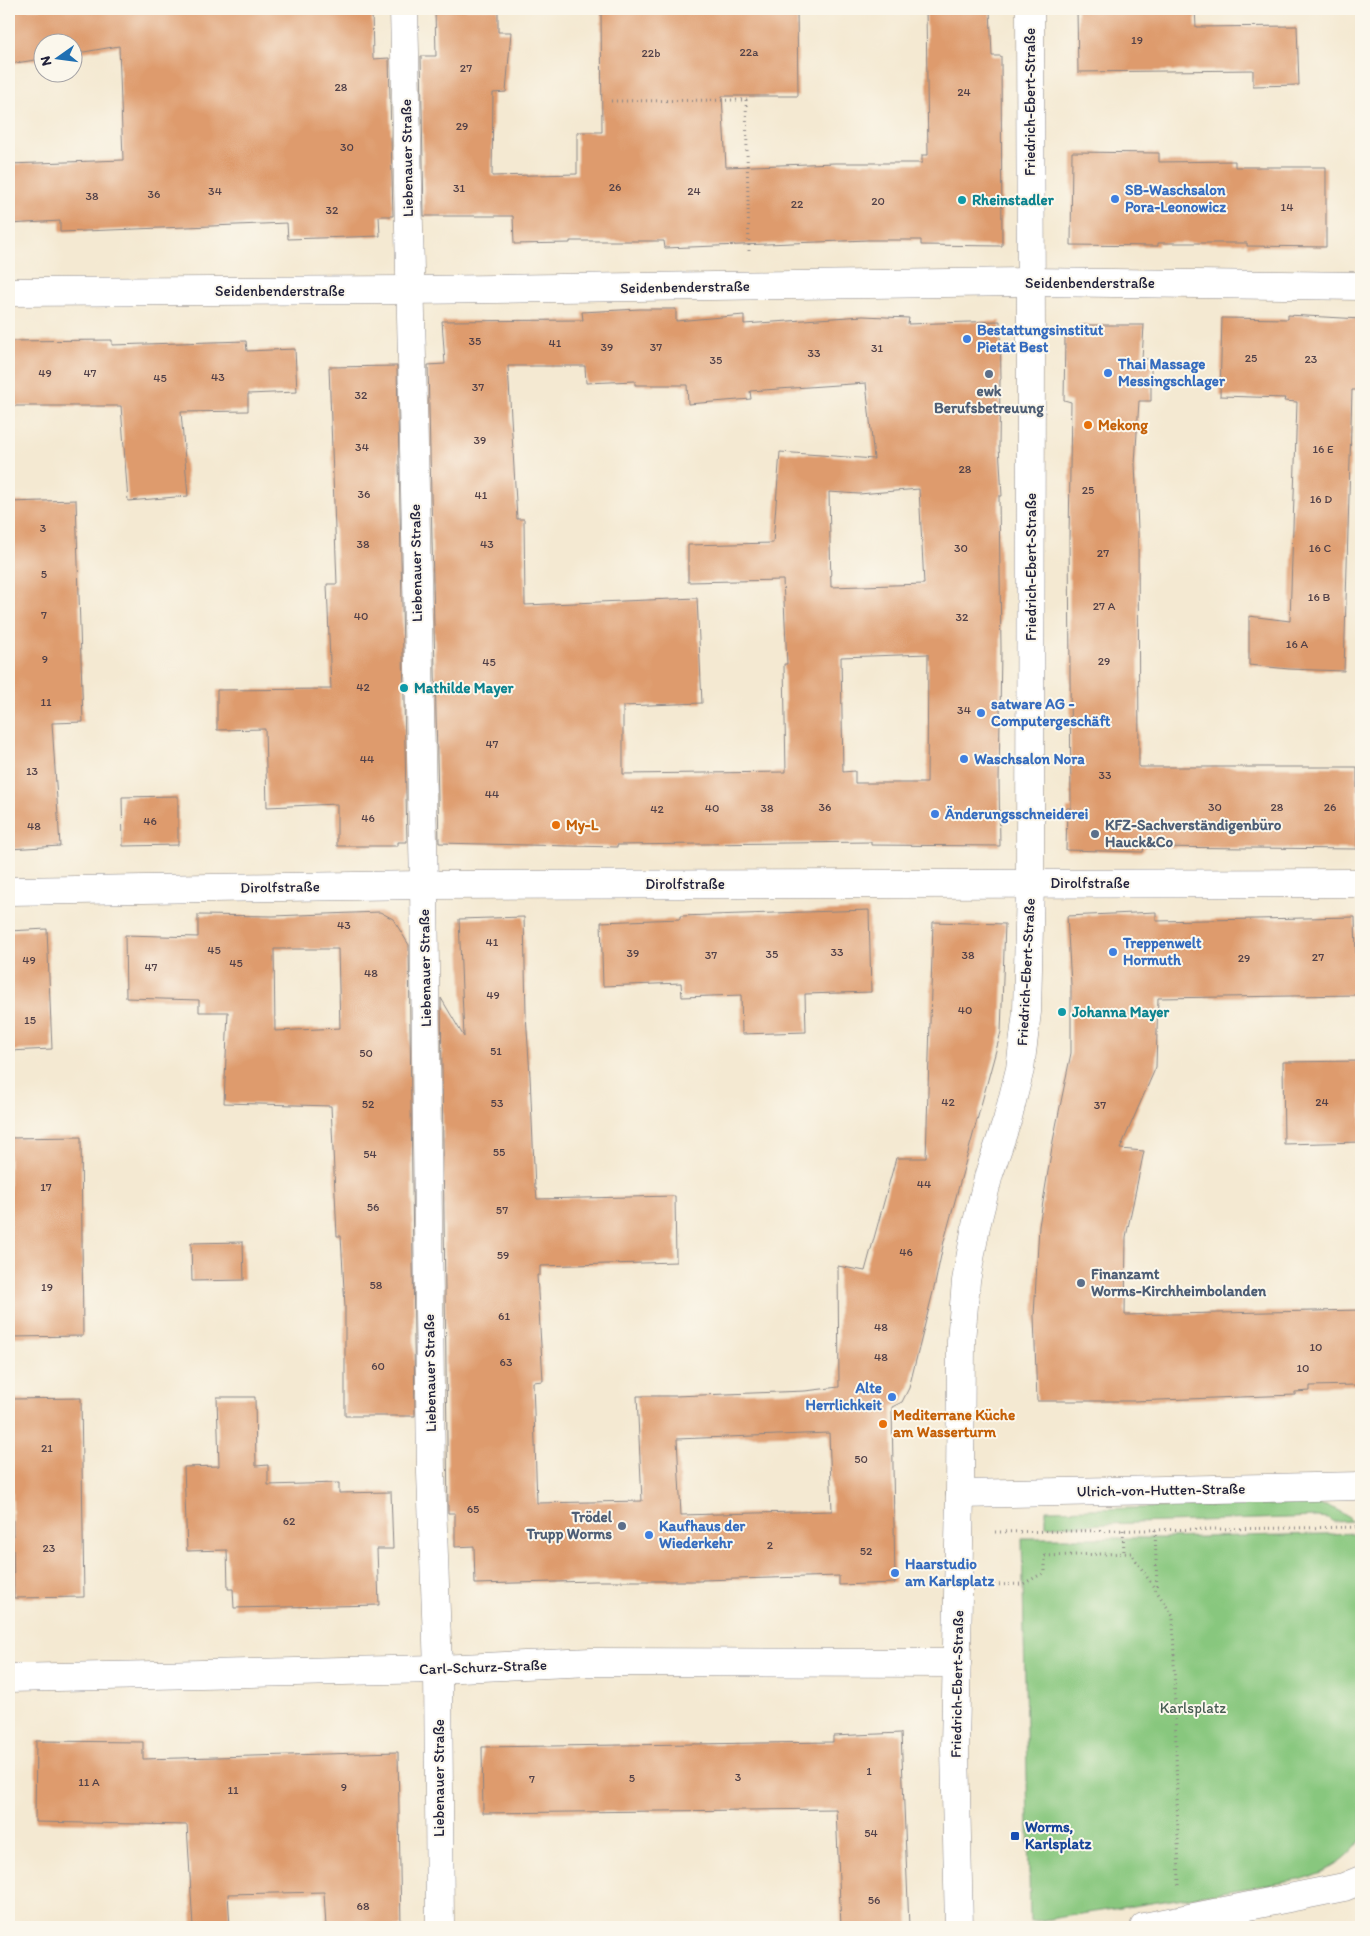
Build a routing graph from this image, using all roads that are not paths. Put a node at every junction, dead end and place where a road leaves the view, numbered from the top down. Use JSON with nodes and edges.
{"nodes":[{"id":1,"x":404,"y":9,"type":"edge"},
{"id":2,"x":1030,"y":9,"type":"edge"},
{"id":3,"x":1031,"y":282,"type":"junction"},
{"id":4,"x":1361,"y":286,"type":"edge"},
{"id":5,"x":410,"y":290,"type":"junction"},
{"id":6,"x":9,"y":292,"type":"edge"},
{"id":7,"x":1030,"y":883,"type":"junction"},
{"id":8,"x":1361,"y":883,"type":"edge"},
{"id":9,"x":424,"y":885,"type":"junction"},
{"id":10,"x":9,"y":891,"type":"edge"},
{"id":11,"x":1361,"y":1486,"type":"edge"},
{"id":12,"x":960,"y":1494,"type":"junction"},
{"id":13,"x":957,"y":1663,"type":"junction"},
{"id":14,"x":438,"y":1669,"type":"junction"},
{"id":15,"x":9,"y":1678,"type":"edge"},
{"id":16,"x":1361,"y":1880,"type":"edge"},
{"id":17,"x":440,"y":1927,"type":"edge"},
{"id":18,"x":959,"y":1927,"type":"edge"},
{"id":19,"x":1144,"y":1927,"type":"edge"}],
"edges":[{"from":1,"to":5,"type":"street","name":"Liebenauer Straße"},
{"from":2,"to":3,"type":"street","name":"Friedrich-Ebert-Straße"},
{"from":3,"to":4,"type":"street","name":"Seidenbenderstraße"},
{"from":3,"to":5,"type":"street","name":"Seidenbenderstraße"},
{"from":3,"to":7,"type":"street","name":"Friedrich-Ebert-Straße"},
{"from":5,"to":6,"type":"street","name":"Seidenbenderstraße"},
{"from":5,"to":9,"type":"street","name":"Liebenauer Straße"},
{"from":7,"to":8,"type":"street","name":"Dirolfstraße"},
{"from":7,"to":9,"type":"street","name":"Dirolfstraße"},
{"from":7,"to":12,"type":"street","name":"Friedrich-Ebert-Straße"},
{"from":9,"to":10,"type":"street","name":"Dirolfstraße"},
{"from":9,"to":14,"type":"street","name":"Liebenauer Straße"},
{"from":11,"to":12,"type":"street","name":"Ulrich-von-Hutten-Straße"},
{"from":12,"to":13,"type":"street","name":"Friedrich-Ebert-Straße"},
{"from":13,"to":14,"type":"street","name":"Carl-Schurz-Straße"},
{"from":13,"to":18,"type":"street","name":"Friedrich-Ebert-Straße"},
{"from":14,"to":15,"type":"street","name":"Carl-Schurz-Straße"},
{"from":14,"to":17,"type":"street","name":"Liebenauer Straße"},
{"from":16,"to":19,"type":"street"}]}
